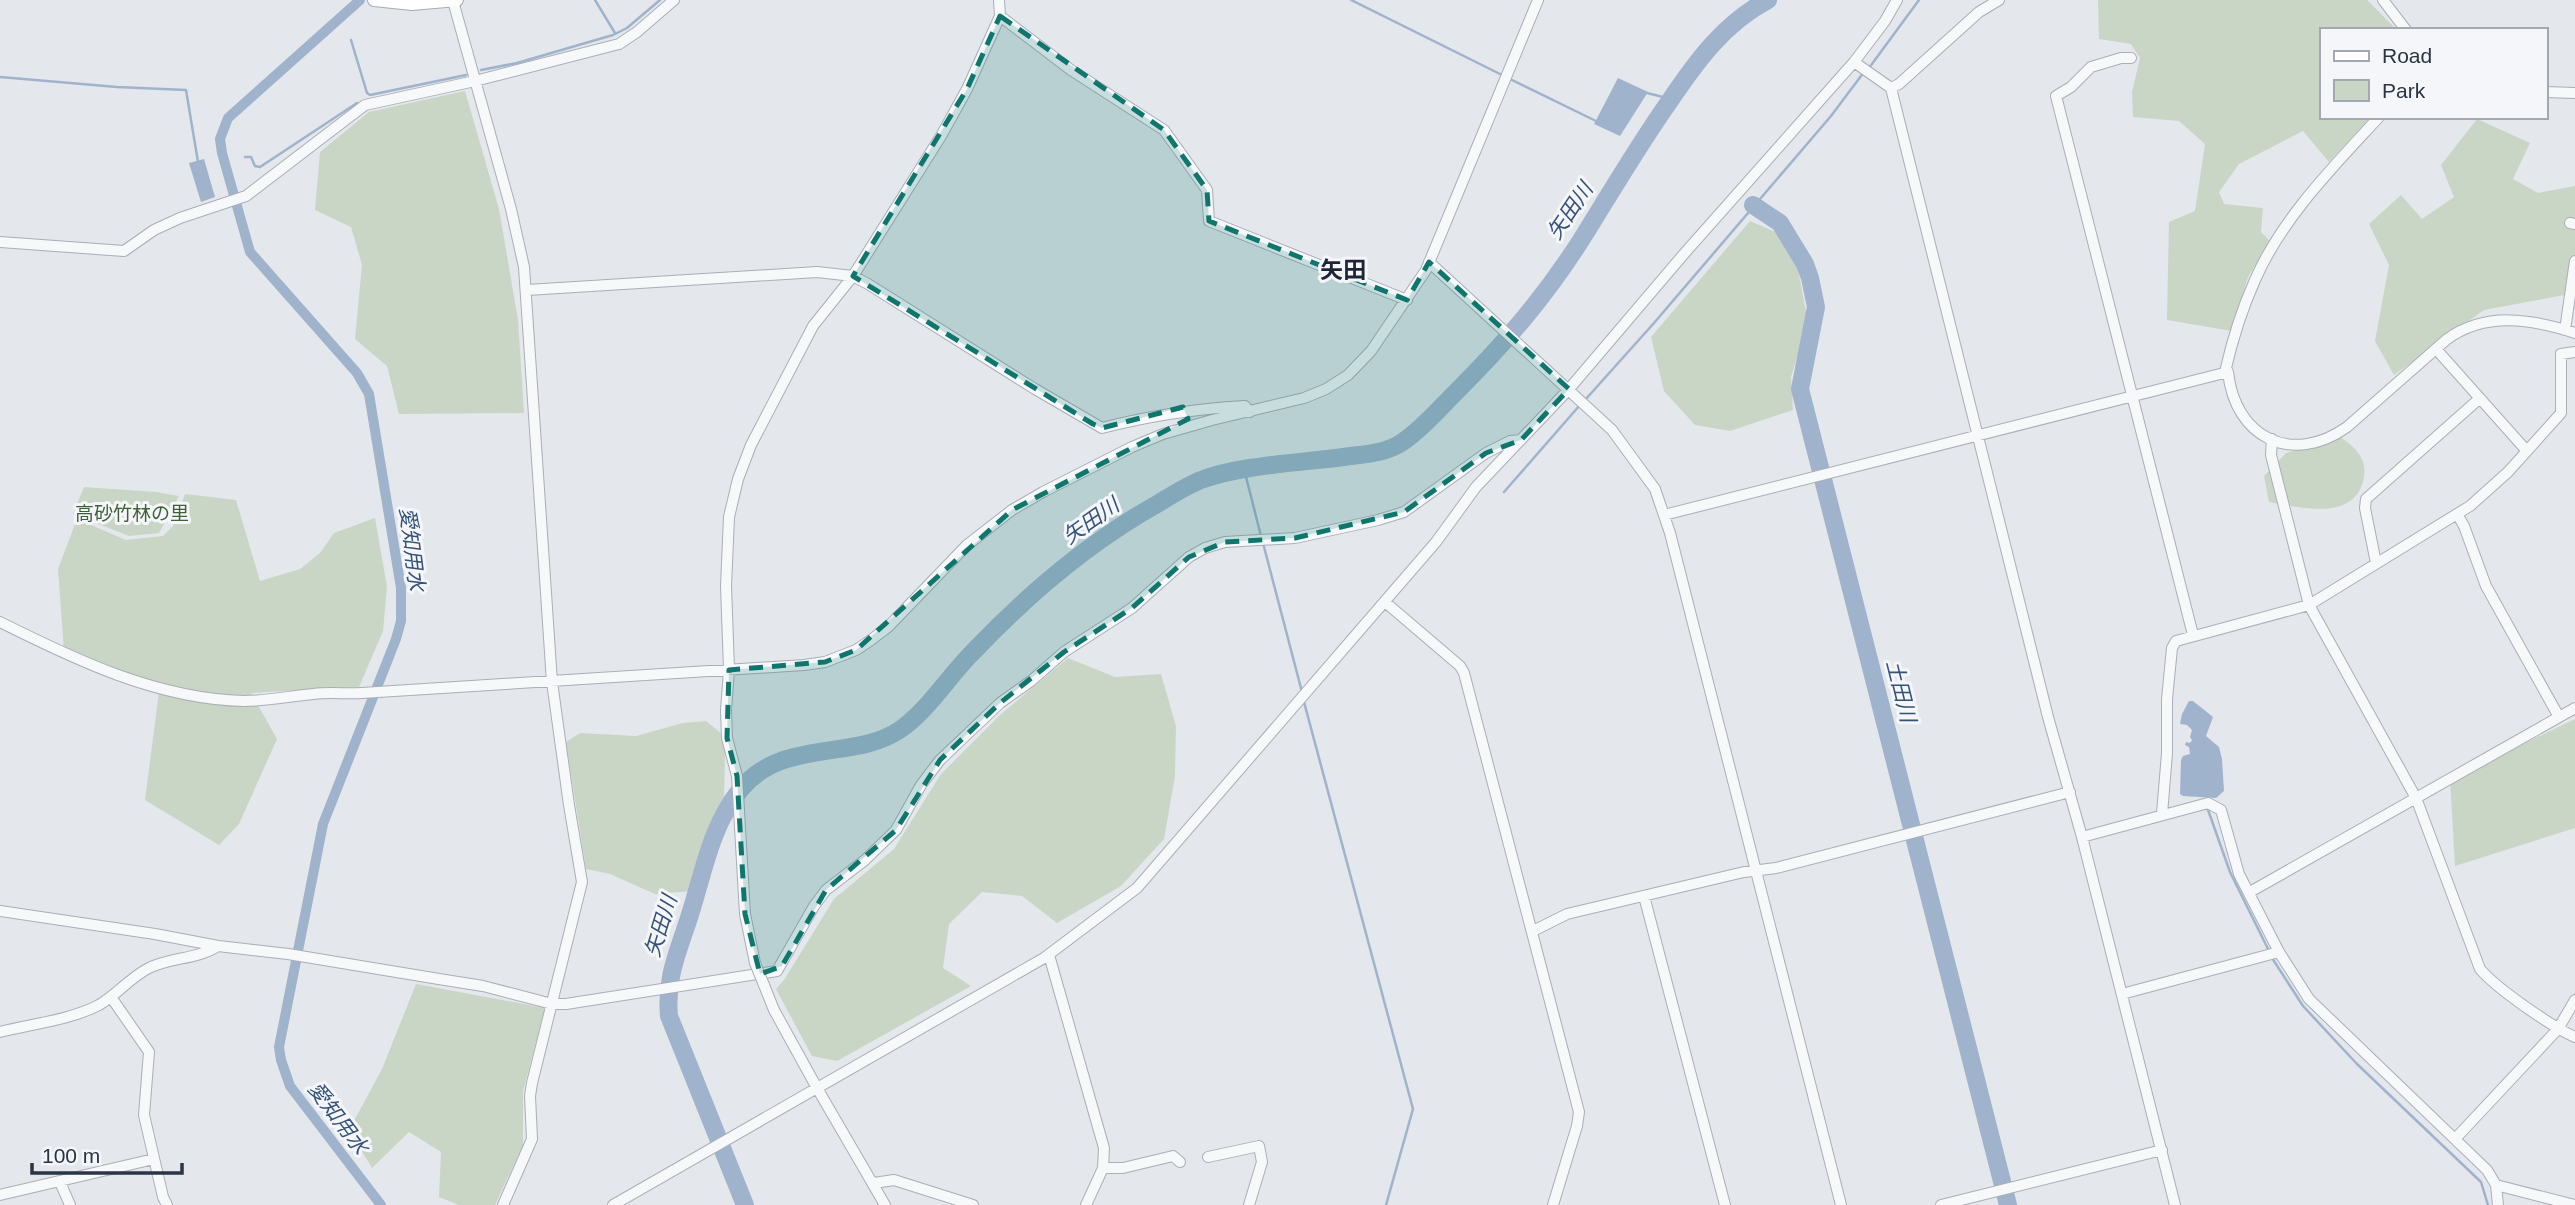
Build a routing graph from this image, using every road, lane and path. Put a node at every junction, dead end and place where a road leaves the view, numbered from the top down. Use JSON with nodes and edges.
{"nodes":[{"id":1,"x":374,"y":0,"type":"edge"},
{"id":2,"x":674,"y":0,"type":"edge"},
{"id":3,"x":999,"y":0,"type":"edge"},
{"id":4,"x":1538,"y":0,"type":"edge"},
{"id":5,"x":1897,"y":0,"type":"edge"},
{"id":6,"x":1999,"y":0,"type":"edge"},
{"id":7,"x":2384,"y":0,"type":"edge"},
{"id":8,"x":455,"y":1,"type":"edge"},
{"id":9,"x":1000,"y":16,"type":"junction"},
{"id":10,"x":2405,"y":28,"type":"edge"},
{"id":11,"x":2131,"y":58,"type":"dead end"},
{"id":12,"x":1854,"y":62,"type":"junction"},
{"id":13,"x":475,"y":81,"type":"junction"},
{"id":14,"x":1891,"y":88,"type":"junction"},
{"id":15,"x":2547,"y":92,"type":"edge"},
{"id":16,"x":2575,"y":93,"type":"edge"},
{"id":17,"x":2377,"y":119,"type":"edge"},
{"id":18,"x":0,"y":242,"type":"edge"},
{"id":19,"x":2575,"y":261,"type":"edge"},
{"id":20,"x":1429,"y":262,"type":"junction"},
{"id":21,"x":853,"y":276,"type":"junction"},
{"id":22,"x":527,"y":290,"type":"junction"},
{"id":23,"x":1407,"y":300,"type":"junction"},
{"id":24,"x":2570,"y":332,"type":"edge"},
{"id":25,"x":2437,"y":348,"type":"junction"},
{"id":26,"x":2575,"y":352,"type":"edge"},
{"id":27,"x":2228,"y":372,"type":"junction"},
{"id":28,"x":1569,"y":389,"type":"junction"},
{"id":29,"x":2132,"y":395,"type":"junction"},
{"id":30,"x":2479,"y":399,"type":"junction"},
{"id":31,"x":1250,"y":412,"type":"junction"},
{"id":32,"x":1979,"y":434,"type":"junction"},
{"id":33,"x":2272,"y":439,"type":"junction"},
{"id":34,"x":1521,"y":440,"type":"junction"},
{"id":35,"x":2526,"y":450,"type":"junction"},
{"id":36,"x":2457,"y":514,"type":"junction"},
{"id":37,"x":1664,"y":515,"type":"junction"},
{"id":38,"x":2376,"y":564,"type":"junction"},
{"id":39,"x":1385,"y":602,"type":"junction"},
{"id":40,"x":2309,"y":605,"type":"junction"},
{"id":41,"x":0,"y":622,"type":"edge"},
{"id":42,"x":2193,"y":635,"type":"junction"},
{"id":43,"x":729,"y":670,"type":"junction"},
{"id":44,"x":552,"y":681,"type":"junction"},
{"id":45,"x":2575,"y":708,"type":"edge"},
{"id":46,"x":2559,"y":717,"type":"junction"},
{"id":47,"x":2070,"y":792,"type":"junction"},
{"id":48,"x":2417,"y":798,"type":"junction"},
{"id":49,"x":2162,"y":814,"type":"junction"},
{"id":50,"x":2082,"y":837,"type":"junction"},
{"id":51,"x":1756,"y":872,"type":"junction"},
{"id":52,"x":2250,"y":892,"type":"junction"},
{"id":53,"x":1644,"y":896,"type":"junction"},
{"id":54,"x":0,"y":911,"type":"edge"},
{"id":55,"x":1532,"y":931,"type":"junction"},
{"id":56,"x":218,"y":946,"type":"junction"},
{"id":57,"x":2280,"y":952,"type":"junction"},
{"id":58,"x":1049,"y":956,"type":"junction"},
{"id":59,"x":2122,"y":994,"type":"junction"},
{"id":60,"x":111,"y":997,"type":"junction"},
{"id":61,"x":2575,"y":1000,"type":"edge"},
{"id":62,"x":552,"y":1003,"type":"junction"},
{"id":63,"x":2558,"y":1029,"type":"junction"},
{"id":64,"x":0,"y":1032,"type":"edge"},
{"id":65,"x":2575,"y":1037,"type":"edge"},
{"id":66,"x":817,"y":1088,"type":"junction"},
{"id":67,"x":2455,"y":1139,"type":"junction"},
{"id":68,"x":2162,"y":1150,"type":"junction"},
{"id":69,"x":1208,"y":1157,"type":"dead end"},
{"id":70,"x":154,"y":1159,"type":"junction"},
{"id":71,"x":1180,"y":1162,"type":"dead end"},
{"id":72,"x":1103,"y":1168,"type":"junction"},
{"id":73,"x":60,"y":1182,"type":"junction"},
{"id":74,"x":874,"y":1184,"type":"junction"},
{"id":75,"x":2496,"y":1185,"type":"junction"},
{"id":76,"x":0,"y":1195,"type":"edge"},
{"id":77,"x":70,"y":1205,"type":"edge"},
{"id":78,"x":167,"y":1205,"type":"edge"},
{"id":79,"x":503,"y":1205,"type":"edge"},
{"id":80,"x":613,"y":1205,"type":"edge"},
{"id":81,"x":885,"y":1205,"type":"edge"},
{"id":82,"x":974,"y":1205,"type":"edge"},
{"id":83,"x":1086,"y":1205,"type":"edge"},
{"id":84,"x":1249,"y":1205,"type":"edge"},
{"id":85,"x":1553,"y":1205,"type":"edge"},
{"id":86,"x":1725,"y":1205,"type":"edge"},
{"id":87,"x":1842,"y":1205,"type":"edge"},
{"id":88,"x":1941,"y":1205,"type":"edge"},
{"id":89,"x":2175,"y":1205,"type":"edge"},
{"id":90,"x":2498,"y":1205,"type":"edge"},
{"id":91,"x":2574,"y":1205,"type":"edge"}],
"edges":[{"from":1,"to":8,"type":"main road"},
{"from":2,"to":13,"type":"street"},
{"from":3,"to":9,"type":"street"},
{"from":4,"to":20,"type":"street"},
{"from":5,"to":12,"type":"street"},
{"from":6,"to":14,"type":"street"},
{"from":7,"to":10,"type":"street"},
{"from":8,"to":13,"type":"street"},
{"from":9,"to":21,"type":"street"},
{"from":9,"to":23,"type":"street"},
{"from":11,"to":29,"type":"street"},
{"from":12,"to":14,"type":"street"},
{"from":12,"to":28,"type":"street"},
{"from":13,"to":18,"type":"street"},
{"from":13,"to":22,"type":"street"},
{"from":14,"to":32,"type":"street"},
{"from":15,"to":16,"type":"street"},
{"from":17,"to":27,"type":"street"},
{"from":19,"to":24,"type":"street"},
{"from":20,"to":23,"type":"street"},
{"from":20,"to":28,"type":"street"},
{"from":21,"to":22,"type":"street"},
{"from":21,"to":31,"type":"street"},
{"from":21,"to":43,"type":"street"},
{"from":22,"to":44,"type":"street"},
{"from":23,"to":31,"type":"street"},
{"from":24,"to":25,"type":"street"},
{"from":25,"to":30,"type":"street"},
{"from":25,"to":33,"type":"street"},
{"from":26,"to":35,"type":"street"},
{"from":27,"to":29,"type":"street"},
{"from":27,"to":33,"type":"street"},
{"from":28,"to":34,"type":"street"},
{"from":28,"to":37,"type":"street"},
{"from":29,"to":32,"type":"street"},
{"from":29,"to":42,"type":"street"},
{"from":30,"to":35,"type":"street"},
{"from":30,"to":38,"type":"street"},
{"from":31,"to":43,"type":"street"},
{"from":32,"to":37,"type":"street"},
{"from":32,"to":47,"type":"street"},
{"from":33,"to":40,"type":"street"},
{"from":34,"to":39,"type":"street"},
{"from":34,"to":62,"type":"street"},
{"from":35,"to":36,"type":"street"},
{"from":36,"to":38,"type":"street"},
{"from":36,"to":46,"type":"street"},
{"from":37,"to":51,"type":"street"},
{"from":38,"to":40,"type":"street"},
{"from":39,"to":55,"type":"street"},
{"from":39,"to":58,"type":"street"},
{"from":40,"to":42,"type":"street"},
{"from":40,"to":48,"type":"street"},
{"from":41,"to":44,"type":"street"},
{"from":42,"to":49,"type":"street"},
{"from":43,"to":44,"type":"street"},
{"from":43,"to":66,"type":"street","bridge":true},
{"from":44,"to":62,"type":"street"},
{"from":45,"to":46,"type":"street"},
{"from":46,"to":48,"type":"street"},
{"from":47,"to":50,"type":"street"},
{"from":47,"to":51,"type":"street"},
{"from":48,"to":52,"type":"street"},
{"from":48,"to":63,"type":"street"},
{"from":49,"to":50,"type":"street"},
{"from":49,"to":52,"type":"street"},
{"from":50,"to":59,"type":"street"},
{"from":51,"to":53,"type":"street"},
{"from":51,"to":87,"type":"street"},
{"from":52,"to":57,"type":"street"},
{"from":53,"to":55,"type":"street"},
{"from":53,"to":86,"type":"street"},
{"from":54,"to":56,"type":"street"},
{"from":55,"to":85,"type":"street"},
{"from":56,"to":60,"type":"street"},
{"from":56,"to":62,"type":"street"},
{"from":57,"to":59,"type":"street"},
{"from":57,"to":67,"type":"street"},
{"from":58,"to":66,"type":"street"},
{"from":58,"to":72,"type":"street"},
{"from":59,"to":68,"type":"street"},
{"from":60,"to":64,"type":"street"},
{"from":60,"to":70,"type":"street"},
{"from":61,"to":63,"type":"street"},
{"from":62,"to":79,"type":"street"},
{"from":63,"to":65,"type":"street"},
{"from":63,"to":67,"type":"street"},
{"from":66,"to":74,"type":"street"},
{"from":66,"to":80,"type":"street"},
{"from":67,"to":75,"type":"street"},
{"from":68,"to":88,"type":"street"},
{"from":68,"to":89,"type":"street"},
{"from":69,"to":84,"type":"street"},
{"from":70,"to":73,"type":"street"},
{"from":70,"to":78,"type":"street"},
{"from":71,"to":72,"type":"street"},
{"from":72,"to":83,"type":"street"},
{"from":73,"to":76,"type":"street"},
{"from":73,"to":77,"type":"street"},
{"from":74,"to":81,"type":"street"},
{"from":74,"to":82,"type":"street"},
{"from":75,"to":90,"type":"street"},
{"from":75,"to":91,"type":"street"}]}
